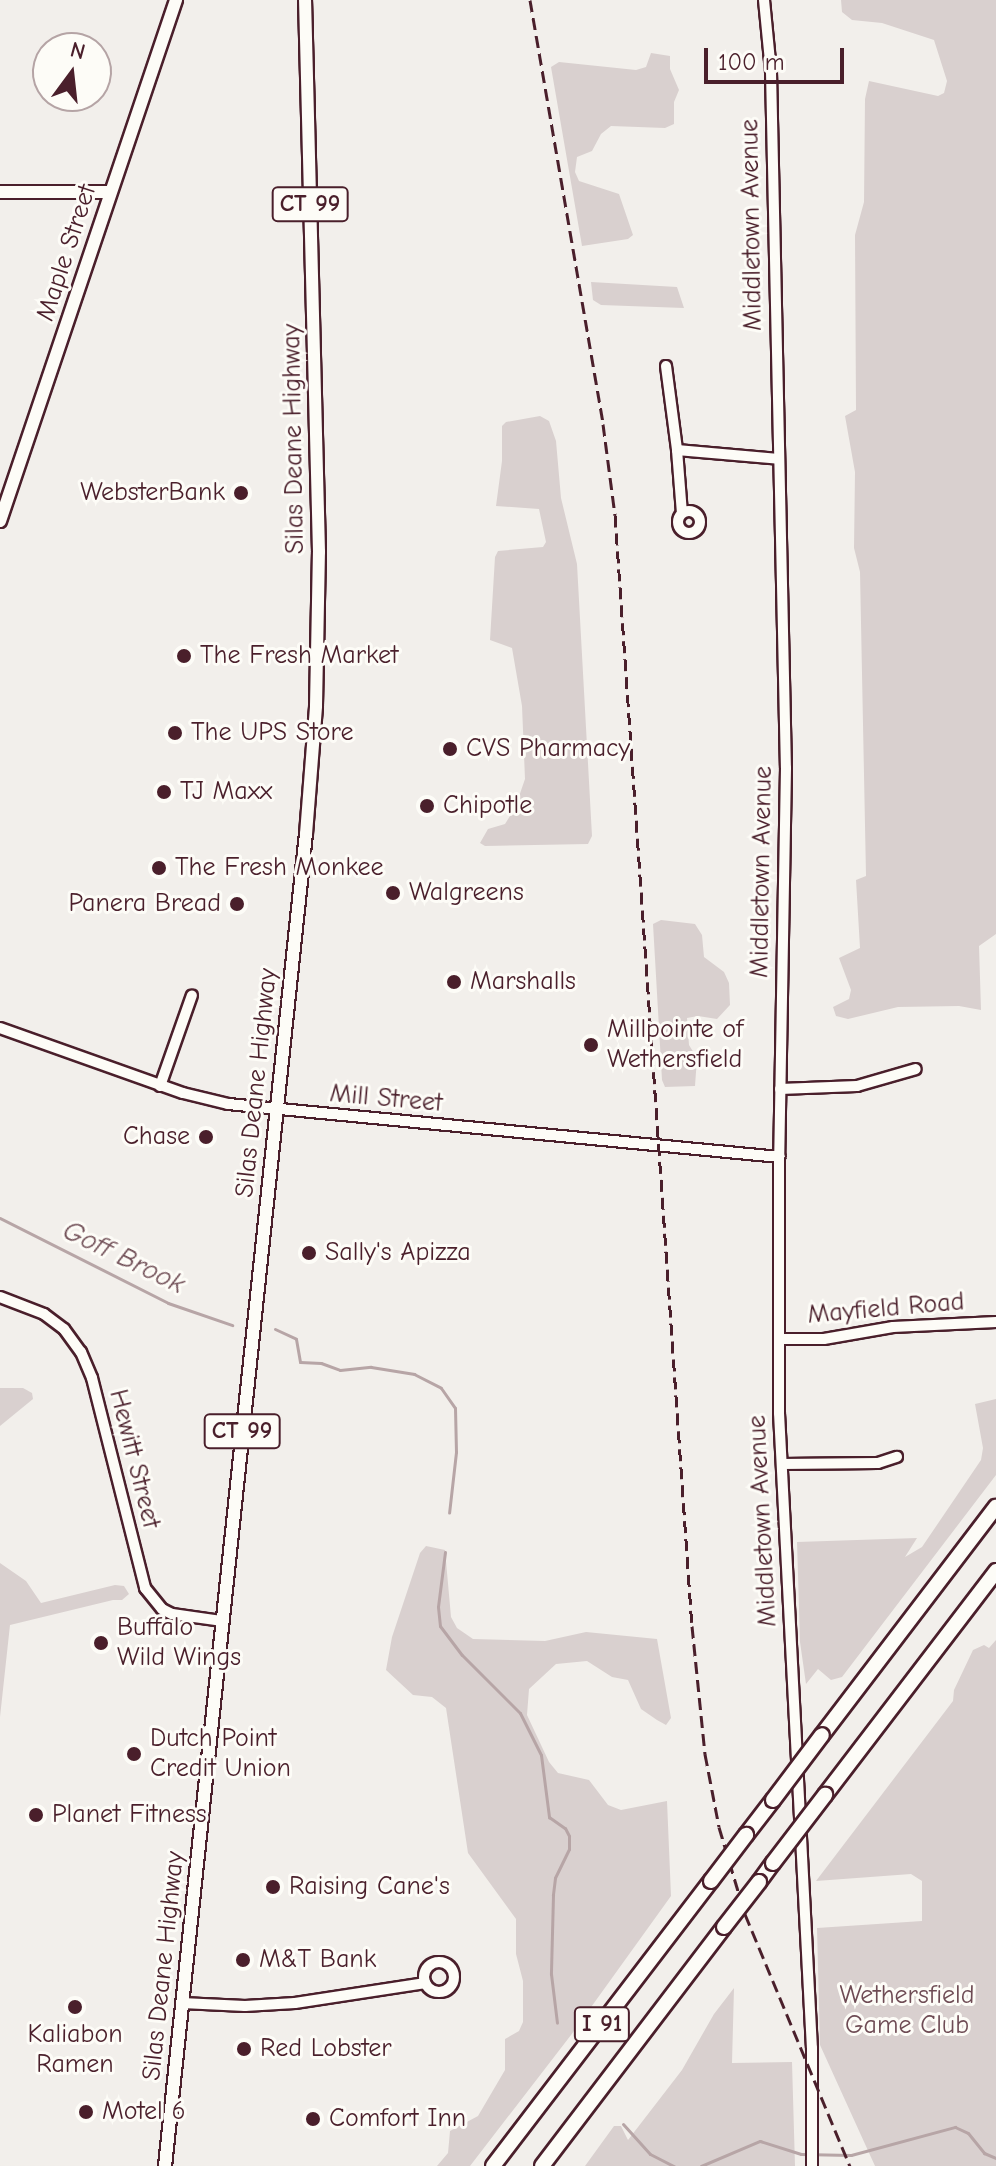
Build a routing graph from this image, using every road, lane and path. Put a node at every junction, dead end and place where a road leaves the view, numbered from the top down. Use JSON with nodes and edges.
{"nodes":[{"id":1,"x":176,"y":0,"type":"edge"},
{"id":2,"x":305,"y":0,"type":"edge"},
{"id":3,"x":764,"y":0,"type":"edge"},
{"id":4,"x":0,"y":192,"type":"edge"},
{"id":5,"x":110,"y":192,"type":"junction"},
{"id":6,"x":666,"y":366,"type":"dead end"},
{"id":7,"x":677,"y":450,"type":"junction"},
{"id":8,"x":779,"y":459,"type":"junction"},
{"id":9,"x":682,"y":513,"type":"dead end"},
{"id":10,"x":0,"y":521,"type":"edge"},
{"id":11,"x":192,"y":995,"type":"dead end"},
{"id":12,"x":0,"y":1028,"type":"edge"},
{"id":13,"x":916,"y":1069,"type":"dead end"},
{"id":14,"x":160,"y":1086,"type":"junction"},
{"id":15,"x":780,"y":1089,"type":"junction"},
{"id":16,"x":277,"y":1110,"type":"junction"},
{"id":17,"x":779,"y":1157,"type":"junction"},
{"id":18,"x":0,"y":1297,"type":"edge"},
{"id":19,"x":996,"y":1322,"type":"edge"},
{"id":20,"x":779,"y":1339,"type":"junction"},
{"id":21,"x":897,"y":1457,"type":"dead end"},
{"id":22,"x":782,"y":1464,"type":"junction"},
{"id":23,"x":996,"y":1507,"type":"edge"},
{"id":24,"x":996,"y":1571,"type":"edge"},
{"id":25,"x":222,"y":1621,"type":"junction"},
{"id":26,"x":425,"y":1983,"type":"dead end"},
{"id":27,"x":182,"y":2003,"type":"junction"},
{"id":28,"x":812,"y":2164,"type":"edge"},
{"id":29,"x":165,"y":2166,"type":"edge"},
{"id":30,"x":493,"y":2166,"type":"edge"},
{"id":31,"x":542,"y":2166,"type":"edge"}],
"edges":[{"from":1,"to":5,"type":"main road","name":"Maple Street"},
{"from":2,"to":16,"type":"main road","name":"Silas Deane Highway","number":"CT 99"},
{"from":3,"to":8,"type":"street","name":"Middletown Avenue"},
{"from":4,"to":5,"type":"main road"},
{"from":5,"to":10,"type":"main road","name":"Maple Street"},
{"from":6,"to":7,"type":"street"},
{"from":7,"to":8,"type":"street"},
{"from":7,"to":9,"type":"street"},
{"from":8,"to":15,"type":"street","name":"Middletown Avenue"},
{"from":11,"to":14,"type":"street"},
{"from":12,"to":14,"type":"street","name":"Mill Street"},
{"from":13,"to":15,"type":"street"},
{"from":14,"to":16,"type":"street","name":"Mill Street"},
{"from":15,"to":17,"type":"street","name":"Middletown Avenue"},
{"from":16,"to":17,"type":"street","name":"Mill Street"},
{"from":16,"to":25,"type":"main road","name":"Silas Deane Highway","number":"CT 99"},
{"from":17,"to":20,"type":"street","name":"Middletown Avenue"},
{"from":18,"to":25,"type":"street","name":"Hewitt Street"},
{"from":19,"to":20,"type":"street","name":"Mayfield Road"},
{"from":20,"to":22,"type":"street","name":"Middletown Avenue"},
{"from":21,"to":22,"type":"street"},
{"from":22,"to":28,"type":"street","name":"Middletown Avenue"},
{"from":23,"to":30,"type":"highway","number":"I 91","bridge":true},
{"from":24,"to":31,"type":"highway","number":"I 91","bridge":true},
{"from":25,"to":27,"type":"main road","name":"Silas Deane Highway","number":"CT 99"},
{"from":26,"to":27,"type":"street"},
{"from":27,"to":29,"type":"main road","name":"Silas Deane Highway","number":"CT 99"}]}
